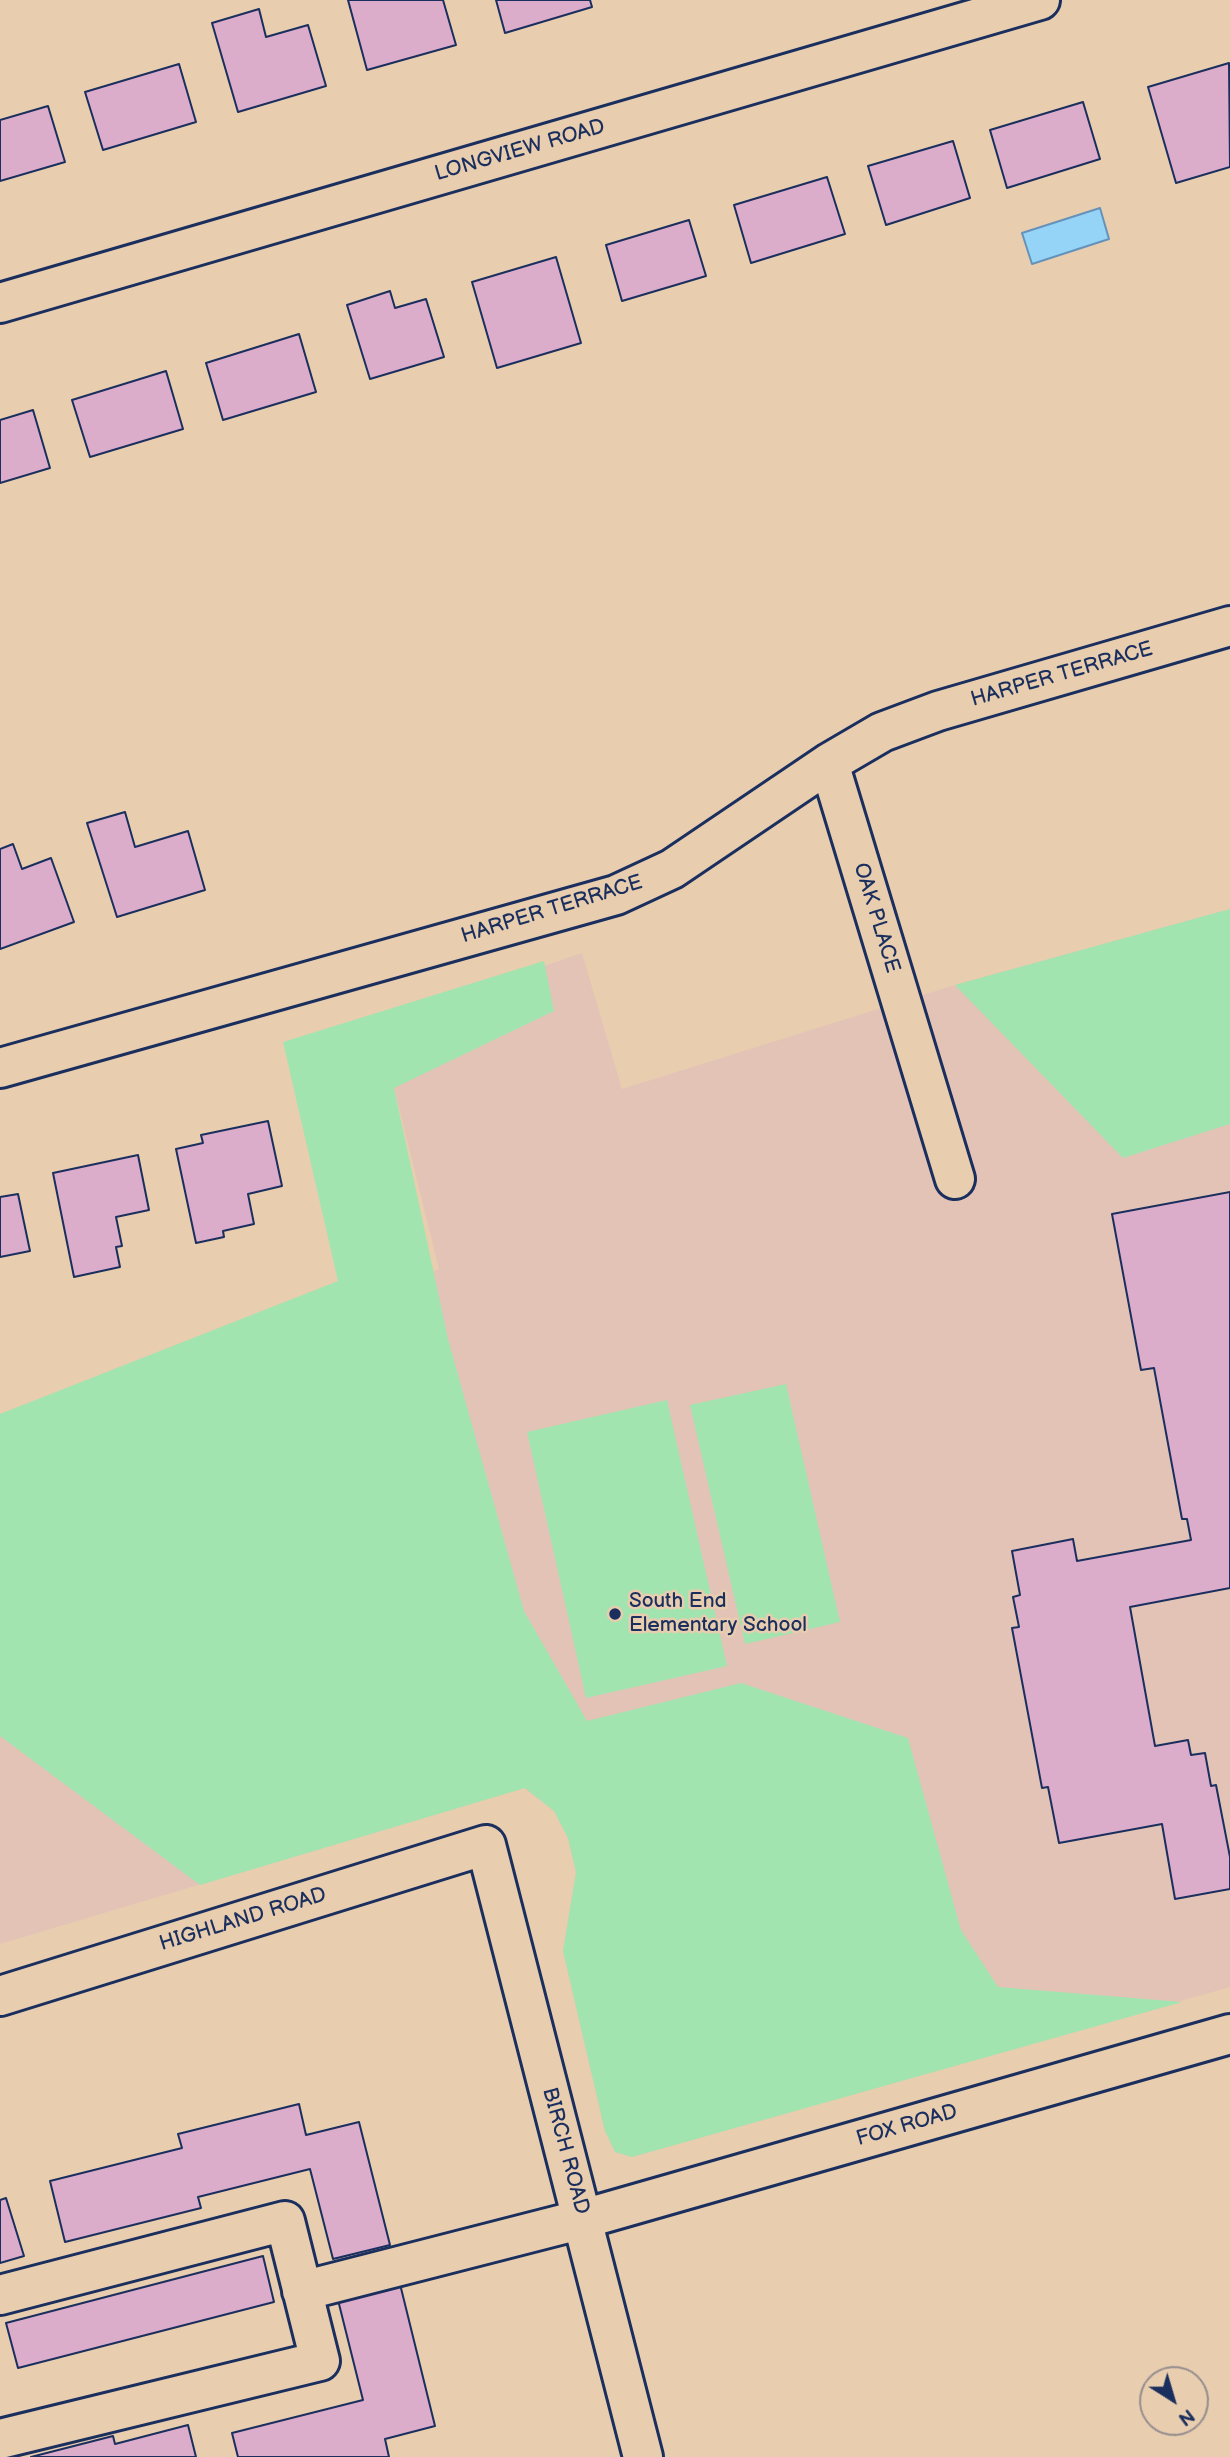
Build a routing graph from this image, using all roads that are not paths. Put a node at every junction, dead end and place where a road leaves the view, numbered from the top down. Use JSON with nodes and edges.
{"nodes":[{"id":1,"x":1040,"y":0,"type":"edge"},
{"id":2,"x":0,"y":303,"type":"edge"},
{"id":3,"x":1230,"y":626,"type":"edge"},
{"id":4,"x":829,"y":763,"type":"junction"},
{"id":5,"x":0,"y":1068,"type":"edge"},
{"id":6,"x":955,"y":1179,"type":"dead end"},
{"id":7,"x":486,"y":1845,"type":"joint"},
{"id":8,"x":0,"y":1996,"type":"edge"},
{"id":9,"x":1230,"y":2034,"type":"edge"},
{"id":10,"x":583,"y":2218,"type":"junction"},
{"id":11,"x":302,"y":2291,"type":"junction"},
{"id":12,"x":0,"y":2295,"type":"edge"},
{"id":13,"x":0,"y":2439,"type":"edge"},
{"id":14,"x":643,"y":2457,"type":"edge"}],
"edges":[{"from":1,"to":2,"type":"street","name":"LONGVIEW ROAD"},
{"from":3,"to":4,"type":"street","name":"HARPER TERRACE"},
{"from":4,"to":5,"type":"street","name":"HARPER TERRACE"},
{"from":4,"to":6,"type":"street","name":"OAK PLACE"},
{"from":7,"to":8,"type":"street","name":"HIGHLAND ROAD"},
{"from":7,"to":10,"type":"street","name":"BIRCH ROAD"},
{"from":9,"to":10,"type":"street","name":"FOX ROAD"},
{"from":10,"to":11,"type":"street","name":"FOX ROAD"},
{"from":10,"to":14,"type":"street","name":"BIRCH ROAD"},
{"from":11,"to":12,"type":"street"},
{"from":11,"to":13,"type":"street"}]}
